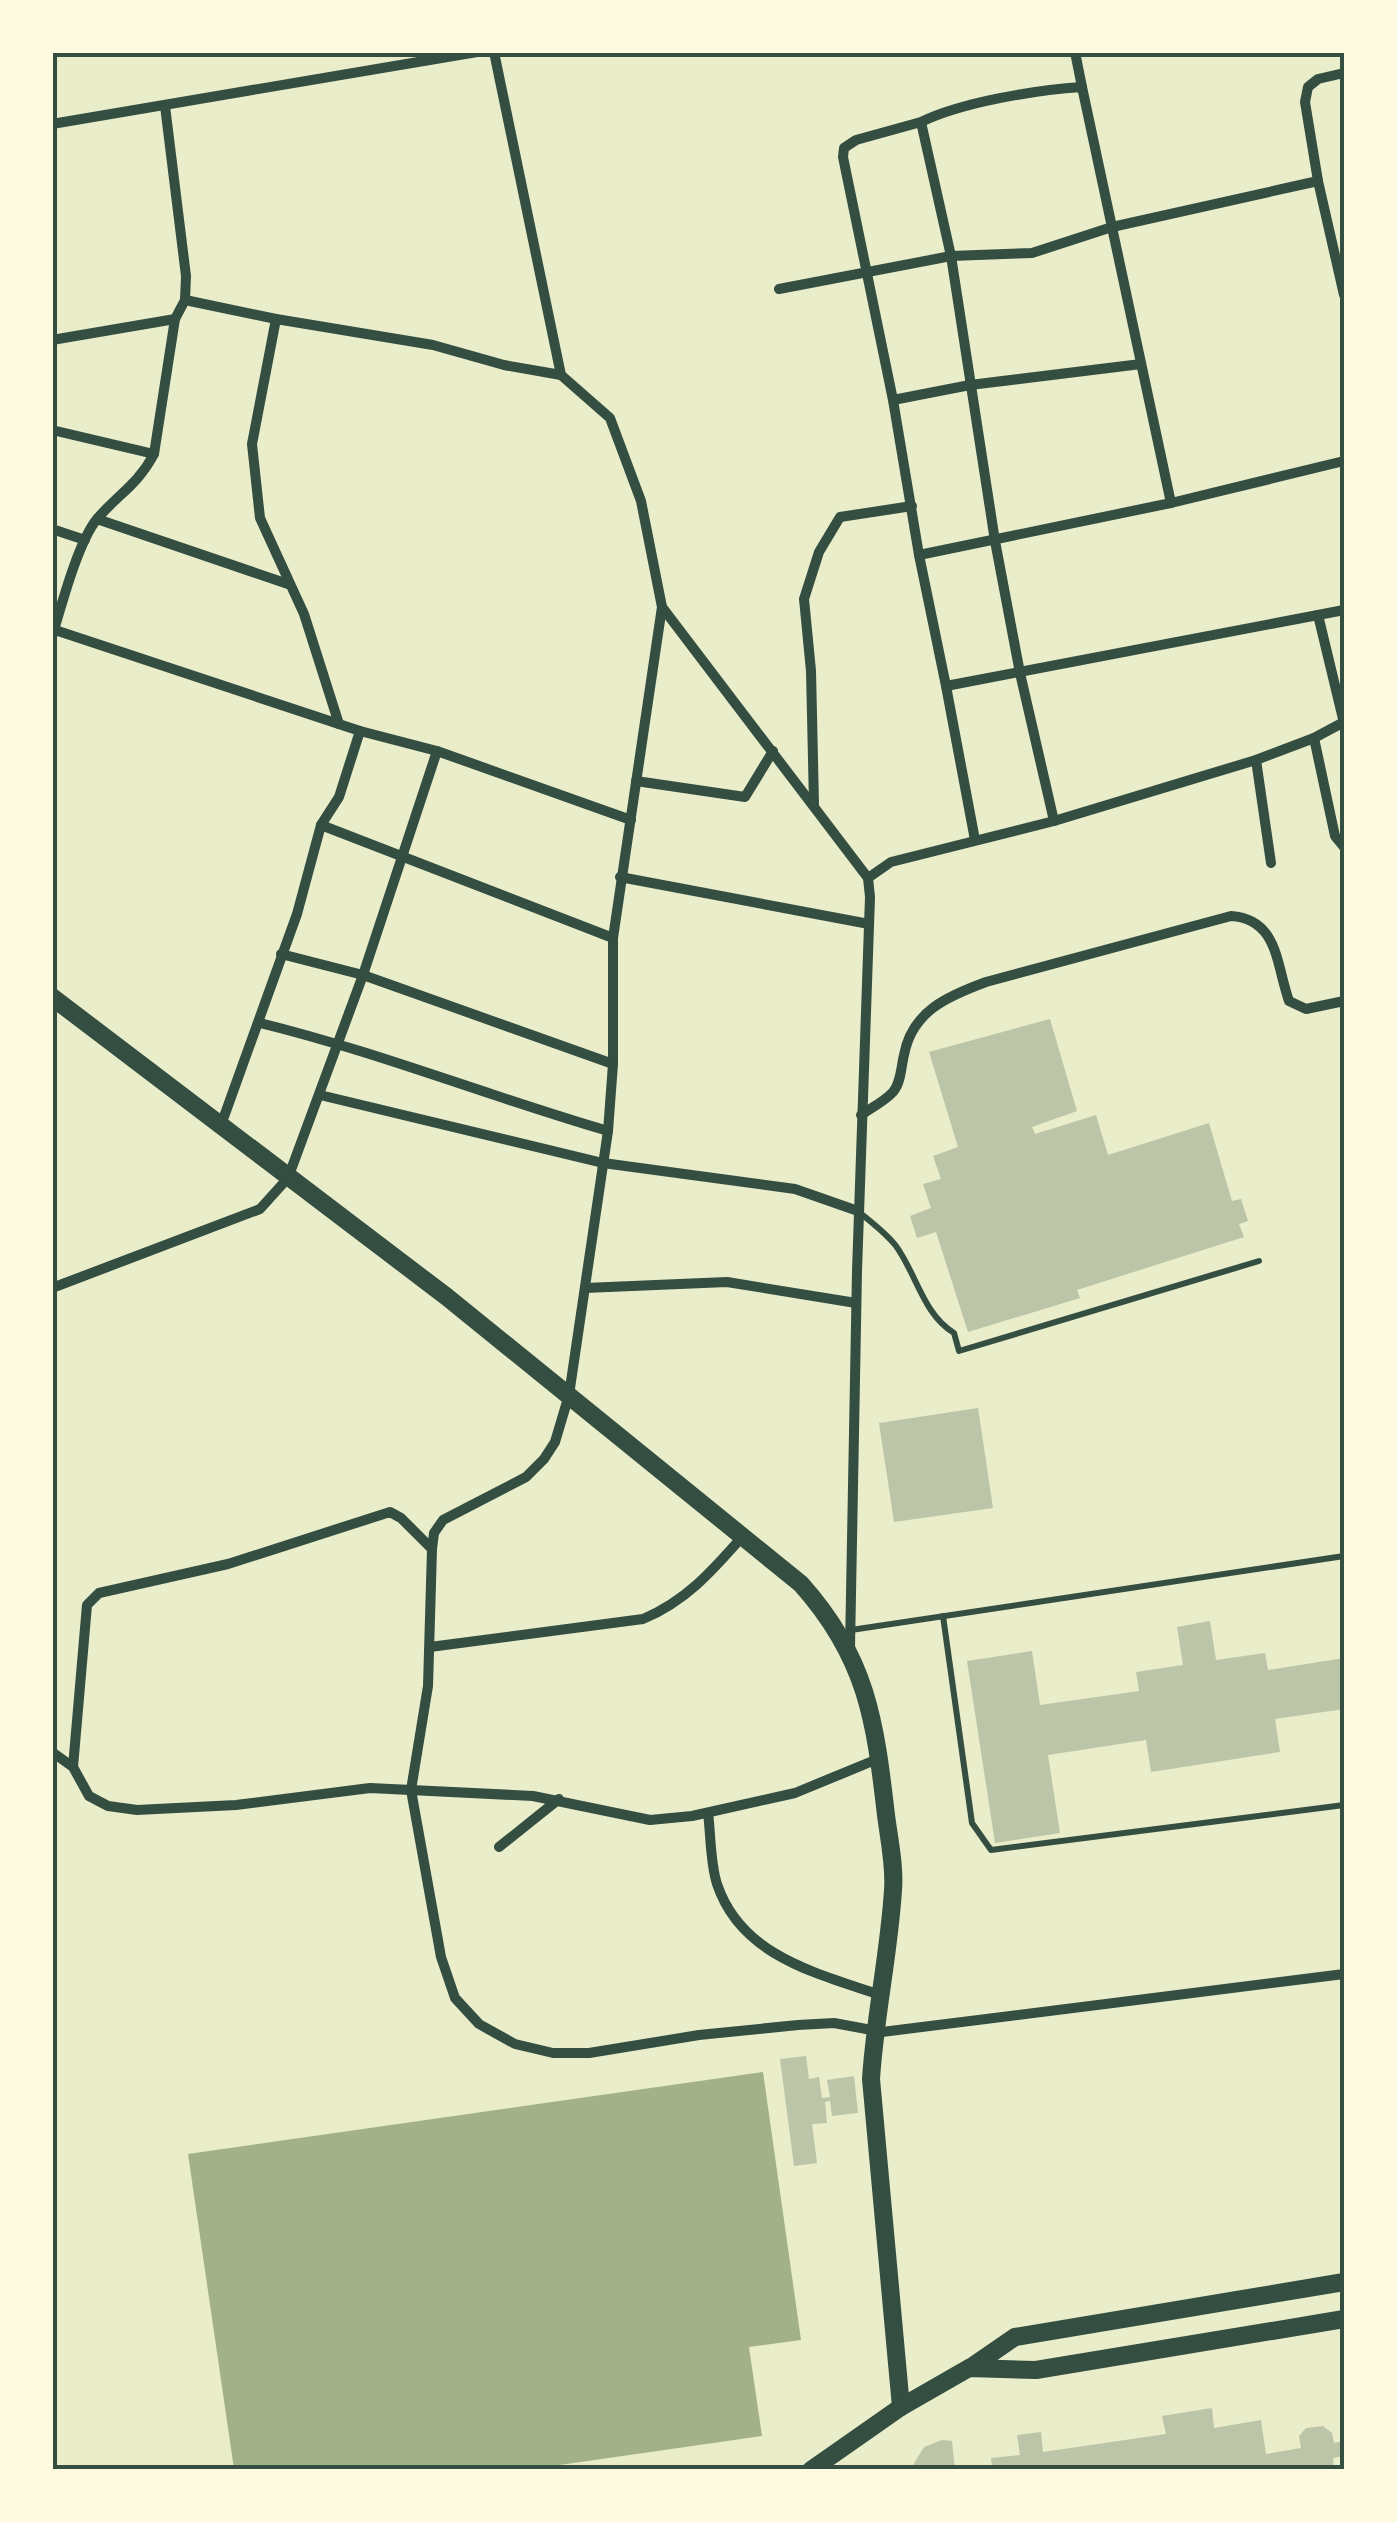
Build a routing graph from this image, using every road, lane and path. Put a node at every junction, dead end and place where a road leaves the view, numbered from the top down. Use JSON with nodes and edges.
{"nodes":[{"id":1,"x":477,"y":52,"type":"edge"},
{"id":2,"x":494,"y":52,"type":"edge"},
{"id":3,"x":1075,"y":52,"type":"edge"},
{"id":4,"x":1344,"y":72,"type":"edge"},
{"id":5,"x":1082,"y":87,"type":"junction"},
{"id":6,"x":165,"y":106,"type":"junction"},
{"id":7,"x":921,"y":122,"type":"junction"},
{"id":8,"x":52,"y":124,"type":"edge"},
{"id":9,"x":1318,"y":181,"type":"junction"},
{"id":10,"x":1112,"y":226,"type":"junction"},
{"id":11,"x":951,"y":256,"type":"junction"},
{"id":12,"x":867,"y":273,"type":"junction"},
{"id":13,"x":779,"y":290,"type":"dead end"},
{"id":14,"x":1344,"y":295,"type":"edge"},
{"id":15,"x":184,"y":300,"type":"junction"},
{"id":16,"x":276,"y":319,"type":"junction"},
{"id":17,"x":174,"y":320,"type":"junction"},
{"id":18,"x":52,"y":340,"type":"edge"},
{"id":19,"x":1140,"y":364,"type":"junction"},
{"id":20,"x":561,"y":375,"type":"junction"},
{"id":21,"x":970,"y":385,"type":"junction"},
{"id":22,"x":893,"y":400,"type":"junction"},
{"id":23,"x":52,"y":430,"type":"edge"},
{"id":24,"x":154,"y":454,"type":"junction"},
{"id":25,"x":1344,"y":462,"type":"edge"},
{"id":26,"x":1171,"y":503,"type":"junction"},
{"id":27,"x":912,"y":506,"type":"junction"},
{"id":28,"x":97,"y":519,"type":"junction"},
{"id":29,"x":52,"y":529,"type":"edge"},
{"id":30,"x":85,"y":540,"type":"junction"},
{"id":31,"x":995,"y":541,"type":"junction"},
{"id":32,"x":919,"y":555,"type":"junction"},
{"id":33,"x":288,"y":584,"type":"junction"},
{"id":34,"x":662,"y":608,"type":"junction"},
{"id":35,"x":1344,"y":610,"type":"edge"},
{"id":36,"x":1318,"y":615,"type":"junction"},
{"id":37,"x":53,"y":632,"type":"edge"},
{"id":38,"x":1020,"y":673,"type":"junction"},
{"id":39,"x":946,"y":686,"type":"junction"},
{"id":40,"x":1344,"y":722,"type":"edge"},
{"id":41,"x":338,"y":724,"type":"junction"},
{"id":42,"x":360,"y":731,"type":"junction"},
{"id":43,"x":1314,"y":738,"type":"junction"},
{"id":44,"x":436,"y":751,"type":"junction"},
{"id":45,"x":774,"y":751,"type":"junction"},
{"id":46,"x":1256,"y":760,"type":"junction"},
{"id":47,"x":636,"y":781,"type":"junction"},
{"id":48,"x":814,"y":805,"type":"junction"},
{"id":49,"x":631,"y":820,"type":"junction"},
{"id":50,"x":1054,"y":822,"type":"junction"},
{"id":51,"x":321,"y":824,"type":"junction"},
{"id":52,"x":975,"y":840,"type":"junction"},
{"id":53,"x":1344,"y":847,"type":"edge"},
{"id":54,"x":402,"y":854,"type":"junction"},
{"id":55,"x":1271,"y":863,"type":"dead end"},
{"id":56,"x":620,"y":877,"type":"junction"},
{"id":57,"x":868,"y":878,"type":"junction"},
{"id":58,"x":869,"y":924,"type":"junction"},
{"id":59,"x":613,"y":938,"type":"junction"},
{"id":60,"x":281,"y":954,"type":"junction"},
{"id":61,"x":363,"y":976,"type":"junction"},
{"id":62,"x":52,"y":996,"type":"edge"},
{"id":63,"x":1344,"y":1001,"type":"edge"},
{"id":64,"x":260,"y":1023,"type":"junction"},
{"id":65,"x":338,"y":1042,"type":"junction"},
{"id":66,"x":613,"y":1064,"type":"junction"},
{"id":67,"x":320,"y":1095,"type":"junction"},
{"id":68,"x":861,"y":1115,"type":"junction"},
{"id":69,"x":221,"y":1126,"type":"junction"},
{"id":70,"x":608,"y":1131,"type":"junction"},
{"id":71,"x":603,"y":1163,"type":"junction"},
{"id":72,"x":288,"y":1178,"type":"junction"},
{"id":73,"x":858,"y":1211,"type":"junction"},
{"id":74,"x":1259,"y":1261,"type":"dead end"},
{"id":75,"x":52,"y":1288,"type":"edge"},
{"id":76,"x":585,"y":1288,"type":"junction"},
{"id":77,"x":856,"y":1303,"type":"junction"},
{"id":78,"x":570,"y":1396,"type":"junction"},
{"id":79,"x":742,"y":1537,"type":"junction"},
{"id":80,"x":432,"y":1549,"type":"junction"},
{"id":81,"x":1344,"y":1556,"type":"edge"},
{"id":82,"x":943,"y":1616,"type":"junction"},
{"id":83,"x":850,"y":1630,"type":"junction"},
{"id":84,"x":430,"y":1646,"type":"junction"},
{"id":85,"x":850,"y":1650,"type":"junction"},
{"id":86,"x":52,"y":1752,"type":"edge"},
{"id":87,"x":880,"y":1758,"type":"junction"},
{"id":88,"x":72,"y":1767,"type":"junction"},
{"id":89,"x":411,"y":1790,"type":"junction"},
{"id":90,"x":559,"y":1799,"type":"junction"},
{"id":91,"x":1344,"y":1806,"type":"edge"},
{"id":92,"x":708,"y":1813,"type":"junction"},
{"id":93,"x":499,"y":1846,"type":"dead end"},
{"id":94,"x":1344,"y":1974,"type":"edge"},
{"id":95,"x":880,"y":1995,"type":"junction"},
{"id":96,"x":874,"y":2032,"type":"junction"},
{"id":97,"x":1344,"y":2282,"type":"edge"},
{"id":98,"x":1344,"y":2319,"type":"edge"},
{"id":99,"x":969,"y":2368,"type":"junction"},
{"id":100,"x":902,"y":2406,"type":"junction"},
{"id":101,"x":811,"y":2470,"type":"edge"}],
"edges":[{"from":1,"to":6,"type":"street"},
{"from":2,"to":20,"type":"street"},
{"from":3,"to":5,"type":"street"},
{"from":4,"to":9,"type":"street"},
{"from":5,"to":7,"type":"street"},
{"from":5,"to":10,"type":"street"},
{"from":6,"to":8,"type":"street"},
{"from":6,"to":15,"type":"street"},
{"from":7,"to":11,"type":"street"},
{"from":7,"to":12,"type":"street"},
{"from":9,"to":10,"type":"street"},
{"from":9,"to":14,"type":"street"},
{"from":10,"to":11,"type":"street"},
{"from":10,"to":19,"type":"street"},
{"from":11,"to":12,"type":"street"},
{"from":11,"to":21,"type":"street"},
{"from":12,"to":13,"type":"street"},
{"from":12,"to":22,"type":"street"},
{"from":15,"to":16,"type":"street"},
{"from":15,"to":17,"type":"street"},
{"from":16,"to":20,"type":"street"},
{"from":16,"to":33,"type":"street"},
{"from":17,"to":18,"type":"street"},
{"from":17,"to":24,"type":"street"},
{"from":19,"to":21,"type":"street"},
{"from":19,"to":26,"type":"street"},
{"from":20,"to":34,"type":"street"},
{"from":21,"to":22,"type":"street"},
{"from":21,"to":31,"type":"street"},
{"from":22,"to":27,"type":"street"},
{"from":23,"to":24,"type":"street"},
{"from":24,"to":28,"type":"street"},
{"from":25,"to":26,"type":"street"},
{"from":26,"to":31,"type":"street"},
{"from":27,"to":32,"type":"street"},
{"from":27,"to":48,"type":"street"},
{"from":28,"to":30,"type":"street"},
{"from":28,"to":33,"type":"street"},
{"from":29,"to":30,"type":"street"},
{"from":30,"to":37,"type":"street"},
{"from":31,"to":32,"type":"street"},
{"from":31,"to":38,"type":"street"},
{"from":32,"to":39,"type":"street"},
{"from":33,"to":41,"type":"street"},
{"from":34,"to":45,"type":"street"},
{"from":34,"to":47,"type":"street"},
{"from":35,"to":36,"type":"street"},
{"from":36,"to":38,"type":"street"},
{"from":36,"to":40,"type":"street"},
{"from":37,"to":41,"type":"street"},
{"from":38,"to":39,"type":"street"},
{"from":38,"to":50,"type":"street"},
{"from":39,"to":52,"type":"street"},
{"from":40,"to":43,"type":"street"},
{"from":41,"to":42,"type":"street"},
{"from":42,"to":44,"type":"street"},
{"from":42,"to":51,"type":"street"},
{"from":43,"to":46,"type":"street"},
{"from":43,"to":53,"type":"street"},
{"from":44,"to":49,"type":"street"},
{"from":44,"to":54,"type":"street"},
{"from":45,"to":47,"type":"street"},
{"from":45,"to":48,"type":"street"},
{"from":46,"to":50,"type":"street"},
{"from":46,"to":55,"type":"street"},
{"from":47,"to":49,"type":"street"},
{"from":48,"to":57,"type":"street"},
{"from":49,"to":56,"type":"street"},
{"from":50,"to":52,"type":"street"},
{"from":51,"to":54,"type":"street"},
{"from":51,"to":60,"type":"street"},
{"from":52,"to":57,"type":"street"},
{"from":54,"to":59,"type":"street"},
{"from":54,"to":61,"type":"street"},
{"from":56,"to":58,"type":"street"},
{"from":56,"to":59,"type":"street"},
{"from":57,"to":58,"type":"street"},
{"from":58,"to":68,"type":"street"},
{"from":59,"to":66,"type":"street"},
{"from":60,"to":61,"type":"street"},
{"from":60,"to":64,"type":"street"},
{"from":61,"to":65,"type":"street"},
{"from":61,"to":66,"type":"street"},
{"from":62,"to":69,"type":"street"},
{"from":63,"to":68,"type":"street"},
{"from":64,"to":65,"type":"street"},
{"from":64,"to":69,"type":"street"},
{"from":65,"to":67,"type":"street"},
{"from":65,"to":70,"type":"street"},
{"from":66,"to":70,"type":"street"},
{"from":67,"to":71,"type":"street"},
{"from":67,"to":72,"type":"street"},
{"from":68,"to":73,"type":"street"},
{"from":69,"to":72,"type":"street"},
{"from":70,"to":71,"type":"street"},
{"from":71,"to":73,"type":"street"},
{"from":71,"to":76,"type":"street"},
{"from":72,"to":75,"type":"street"},
{"from":72,"to":78,"type":"street"},
{"from":73,"to":74,"type":"lane"},
{"from":73,"to":77,"type":"street"},
{"from":76,"to":77,"type":"street"},
{"from":76,"to":78,"type":"street"},
{"from":77,"to":83,"type":"street"},
{"from":78,"to":79,"type":"street"},
{"from":78,"to":80,"type":"street"},
{"from":79,"to":84,"type":"street"},
{"from":79,"to":85,"type":"street"},
{"from":80,"to":84,"type":"street"},
{"from":80,"to":88,"type":"street"},
{"from":81,"to":82,"type":"lane"},
{"from":82,"to":83,"type":"lane"},
{"from":82,"to":91,"type":"lane"},
{"from":83,"to":85,"type":"street"},
{"from":84,"to":89,"type":"street"},
{"from":85,"to":87,"type":"street"},
{"from":86,"to":88,"type":"street"},
{"from":87,"to":92,"type":"street"},
{"from":87,"to":95,"type":"street"},
{"from":88,"to":89,"type":"street"},
{"from":89,"to":90,"type":"street"},
{"from":89,"to":96,"type":"street"},
{"from":90,"to":92,"type":"street"},
{"from":90,"to":93,"type":"street"},
{"from":92,"to":95,"type":"street"},
{"from":94,"to":96,"type":"street"},
{"from":95,"to":96,"type":"street"},
{"from":96,"to":100,"type":"street"},
{"from":97,"to":99,"type":"street"},
{"from":98,"to":99,"type":"street"},
{"from":99,"to":100,"type":"street"},
{"from":100,"to":101,"type":"street"}]}
